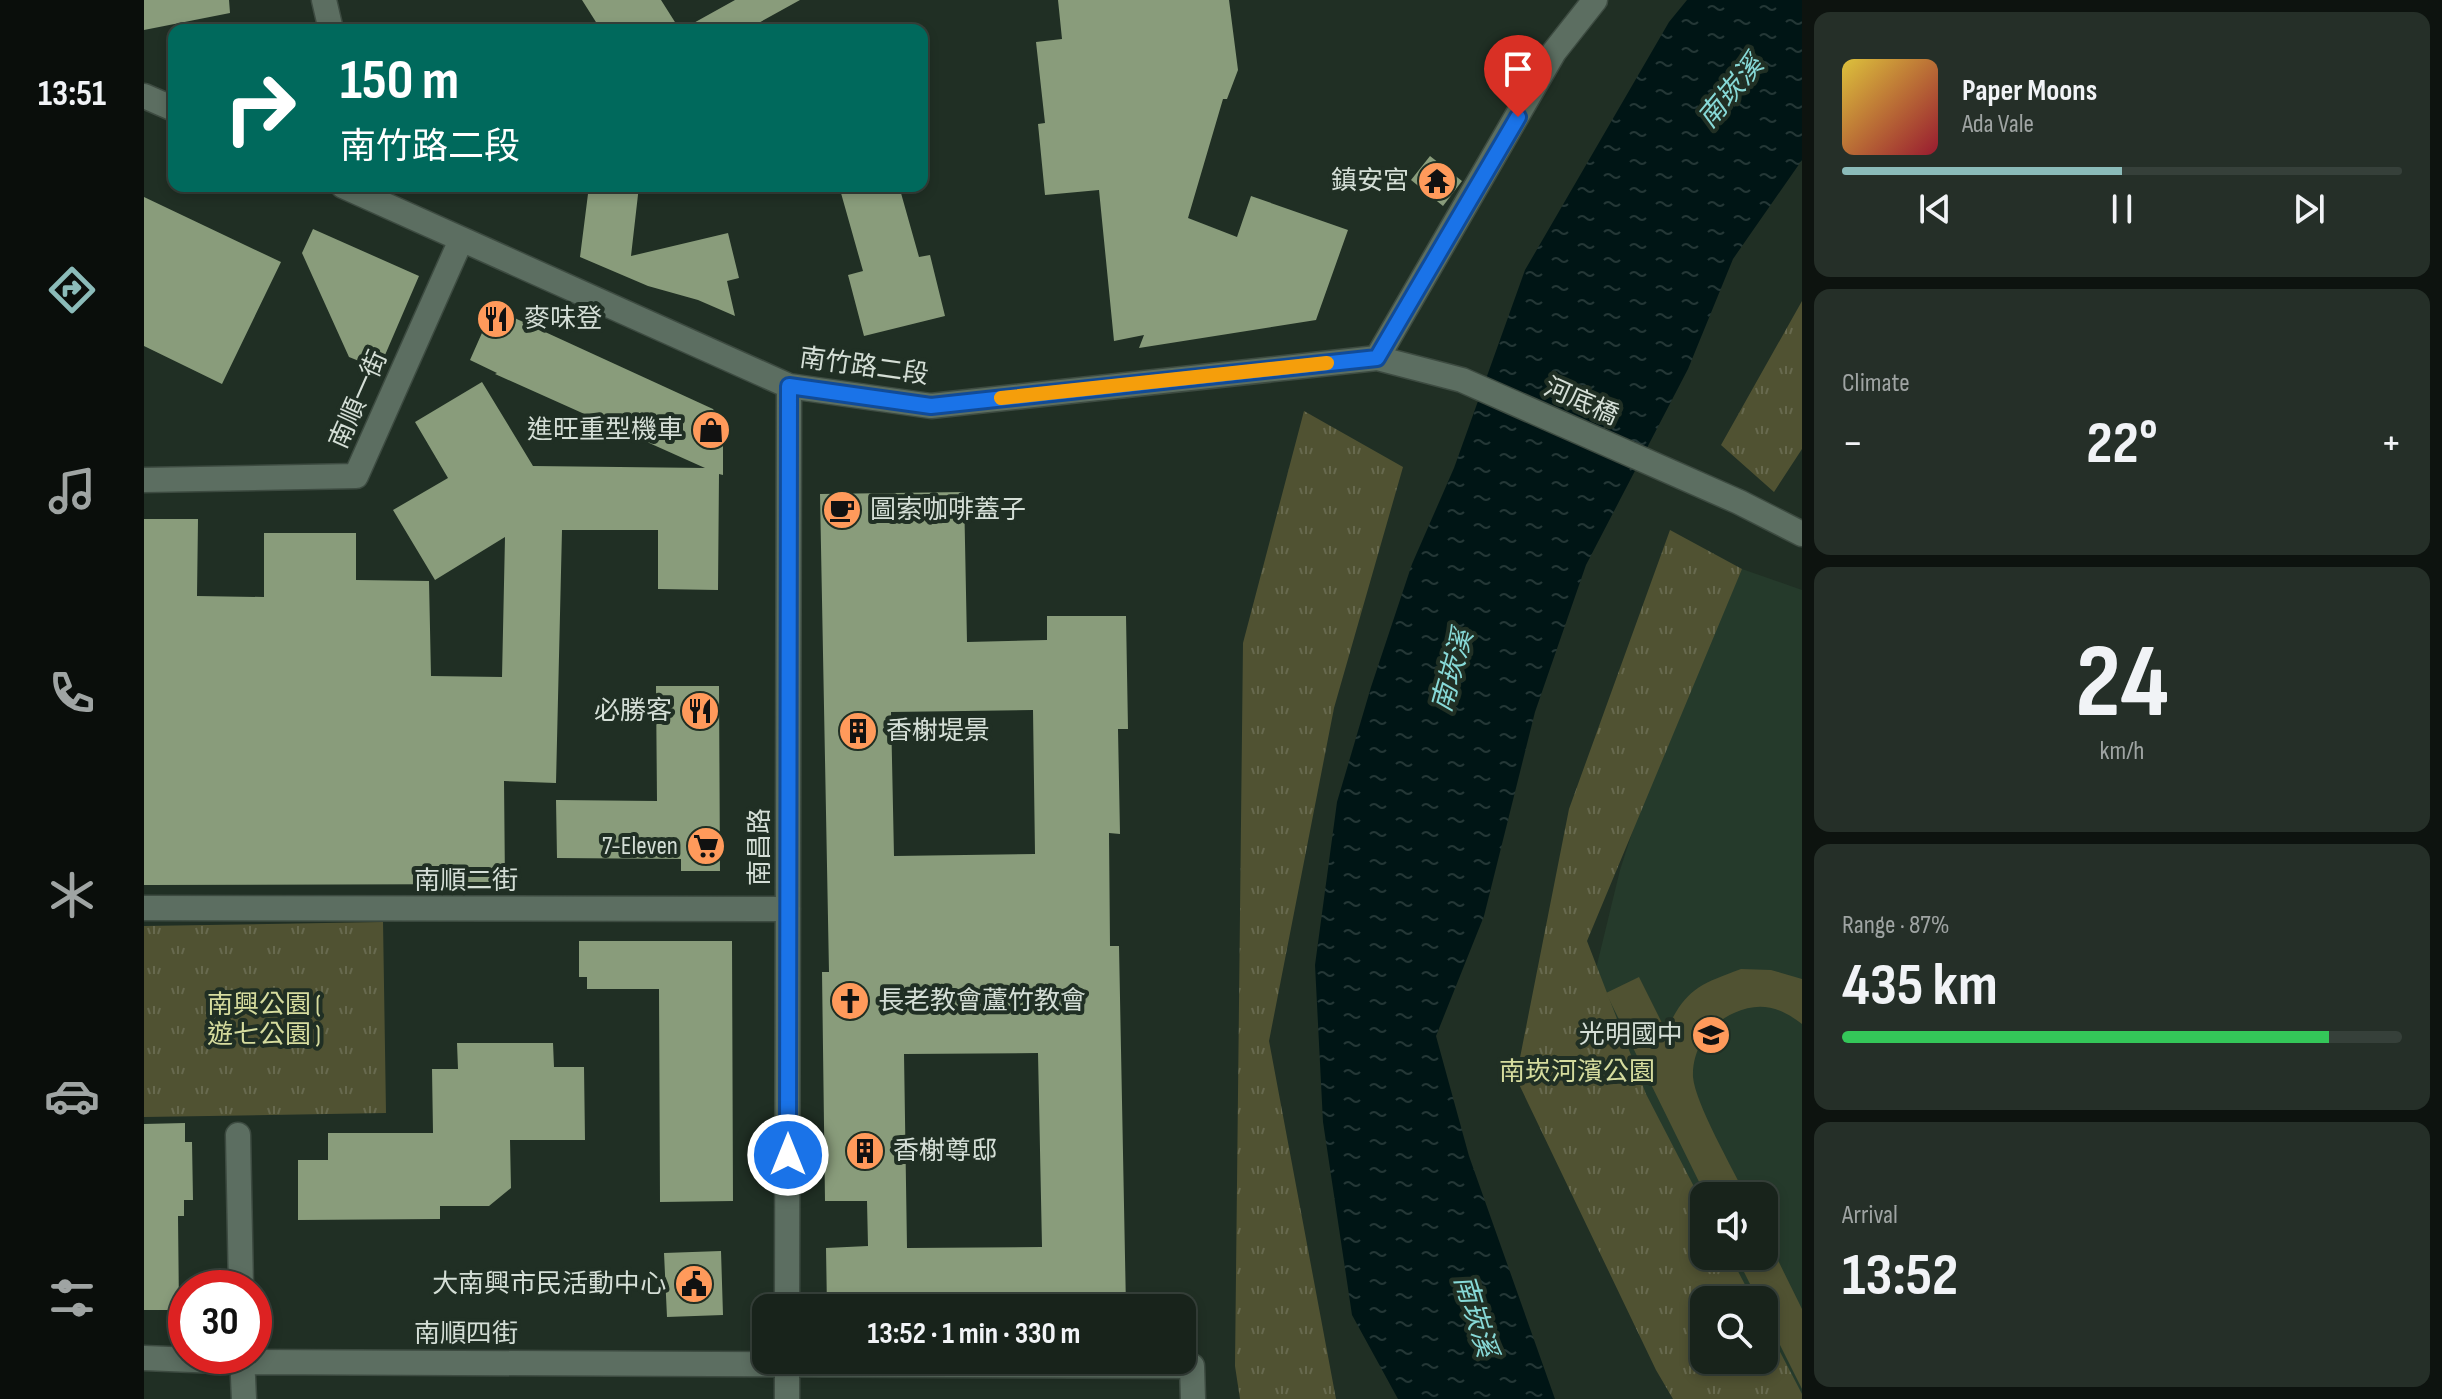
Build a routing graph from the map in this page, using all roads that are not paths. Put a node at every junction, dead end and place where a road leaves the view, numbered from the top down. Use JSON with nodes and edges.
{"nodes":[{"id":1,"x":324,"y":0,"type":"edge"},
{"id":2,"x":1595,"y":0,"type":"edge"},
{"id":3,"x":330,"y":24,"type":"edge"},
{"id":4,"x":144,"y":96,"type":"edge"},
{"id":5,"x":168,"y":106,"type":"edge"},
{"id":6,"x":373,"y":192,"type":"edge"},
{"id":7,"x":461,"y":240,"type":"junction"},
{"id":8,"x":1377,"y":358,"type":"junction"},
{"id":9,"x":1462,"y":380,"type":"joint"},
{"id":10,"x":789,"y":386,"type":"junction"},
{"id":11,"x":144,"y":480,"type":"edge"},
{"id":12,"x":1802,"y":534,"type":"edge"},
{"id":13,"x":144,"y":908,"type":"edge"},
{"id":14,"x":788,"y":909,"type":"junction"},
{"id":15,"x":238,"y":1135,"type":"dead end"},
{"id":16,"x":241,"y":1270,"type":"edge"},
{"id":17,"x":787,"y":1294,"type":"edge"},
{"id":18,"x":144,"y":1358,"type":"edge"},
{"id":19,"x":168,"y":1358,"type":"edge"},
{"id":20,"x":272,"y":1359,"type":"edge"},
{"id":21,"x":752,"y":1362,"type":"edge"},
{"id":22,"x":243,"y":1374,"type":"edge"},
{"id":23,"x":787,"y":1374,"type":"edge"},
{"id":24,"x":1192,"y":1374,"type":"edge"},
{"id":25,"x":244,"y":1399,"type":"edge"},
{"id":26,"x":787,"y":1399,"type":"edge"},
{"id":27,"x":1193,"y":1399,"type":"edge"}],
"edges":[{"from":1,"to":3,"type":"street"},
{"from":2,"to":8,"type":"street"},
{"from":4,"to":5,"type":"street"},
{"from":6,"to":7,"type":"street","name":"南竹路二段"},
{"from":7,"to":10,"type":"street","name":"南竹路二段"},
{"from":7,"to":11,"type":"street","name":"南順一街"},
{"from":8,"to":9,"type":"street","name":"南竹路二段"},
{"from":8,"to":10,"type":"street","name":"南竹路二段"},
{"from":9,"to":12,"type":"street","name":"河底橋"},
{"from":10,"to":14,"type":"street","name":"南昌路"},
{"from":13,"to":14,"type":"street","name":"南順二街"},
{"from":14,"to":17,"type":"street","name":"南昌路"},
{"from":15,"to":16,"type":"street"},
{"from":18,"to":19,"type":"street","name":"南順四街"},
{"from":20,"to":21,"type":"street","name":"南順四街"},
{"from":22,"to":25,"type":"street"},
{"from":23,"to":26,"type":"street"},
{"from":24,"to":27,"type":"street","name":"南順四街"}]}
